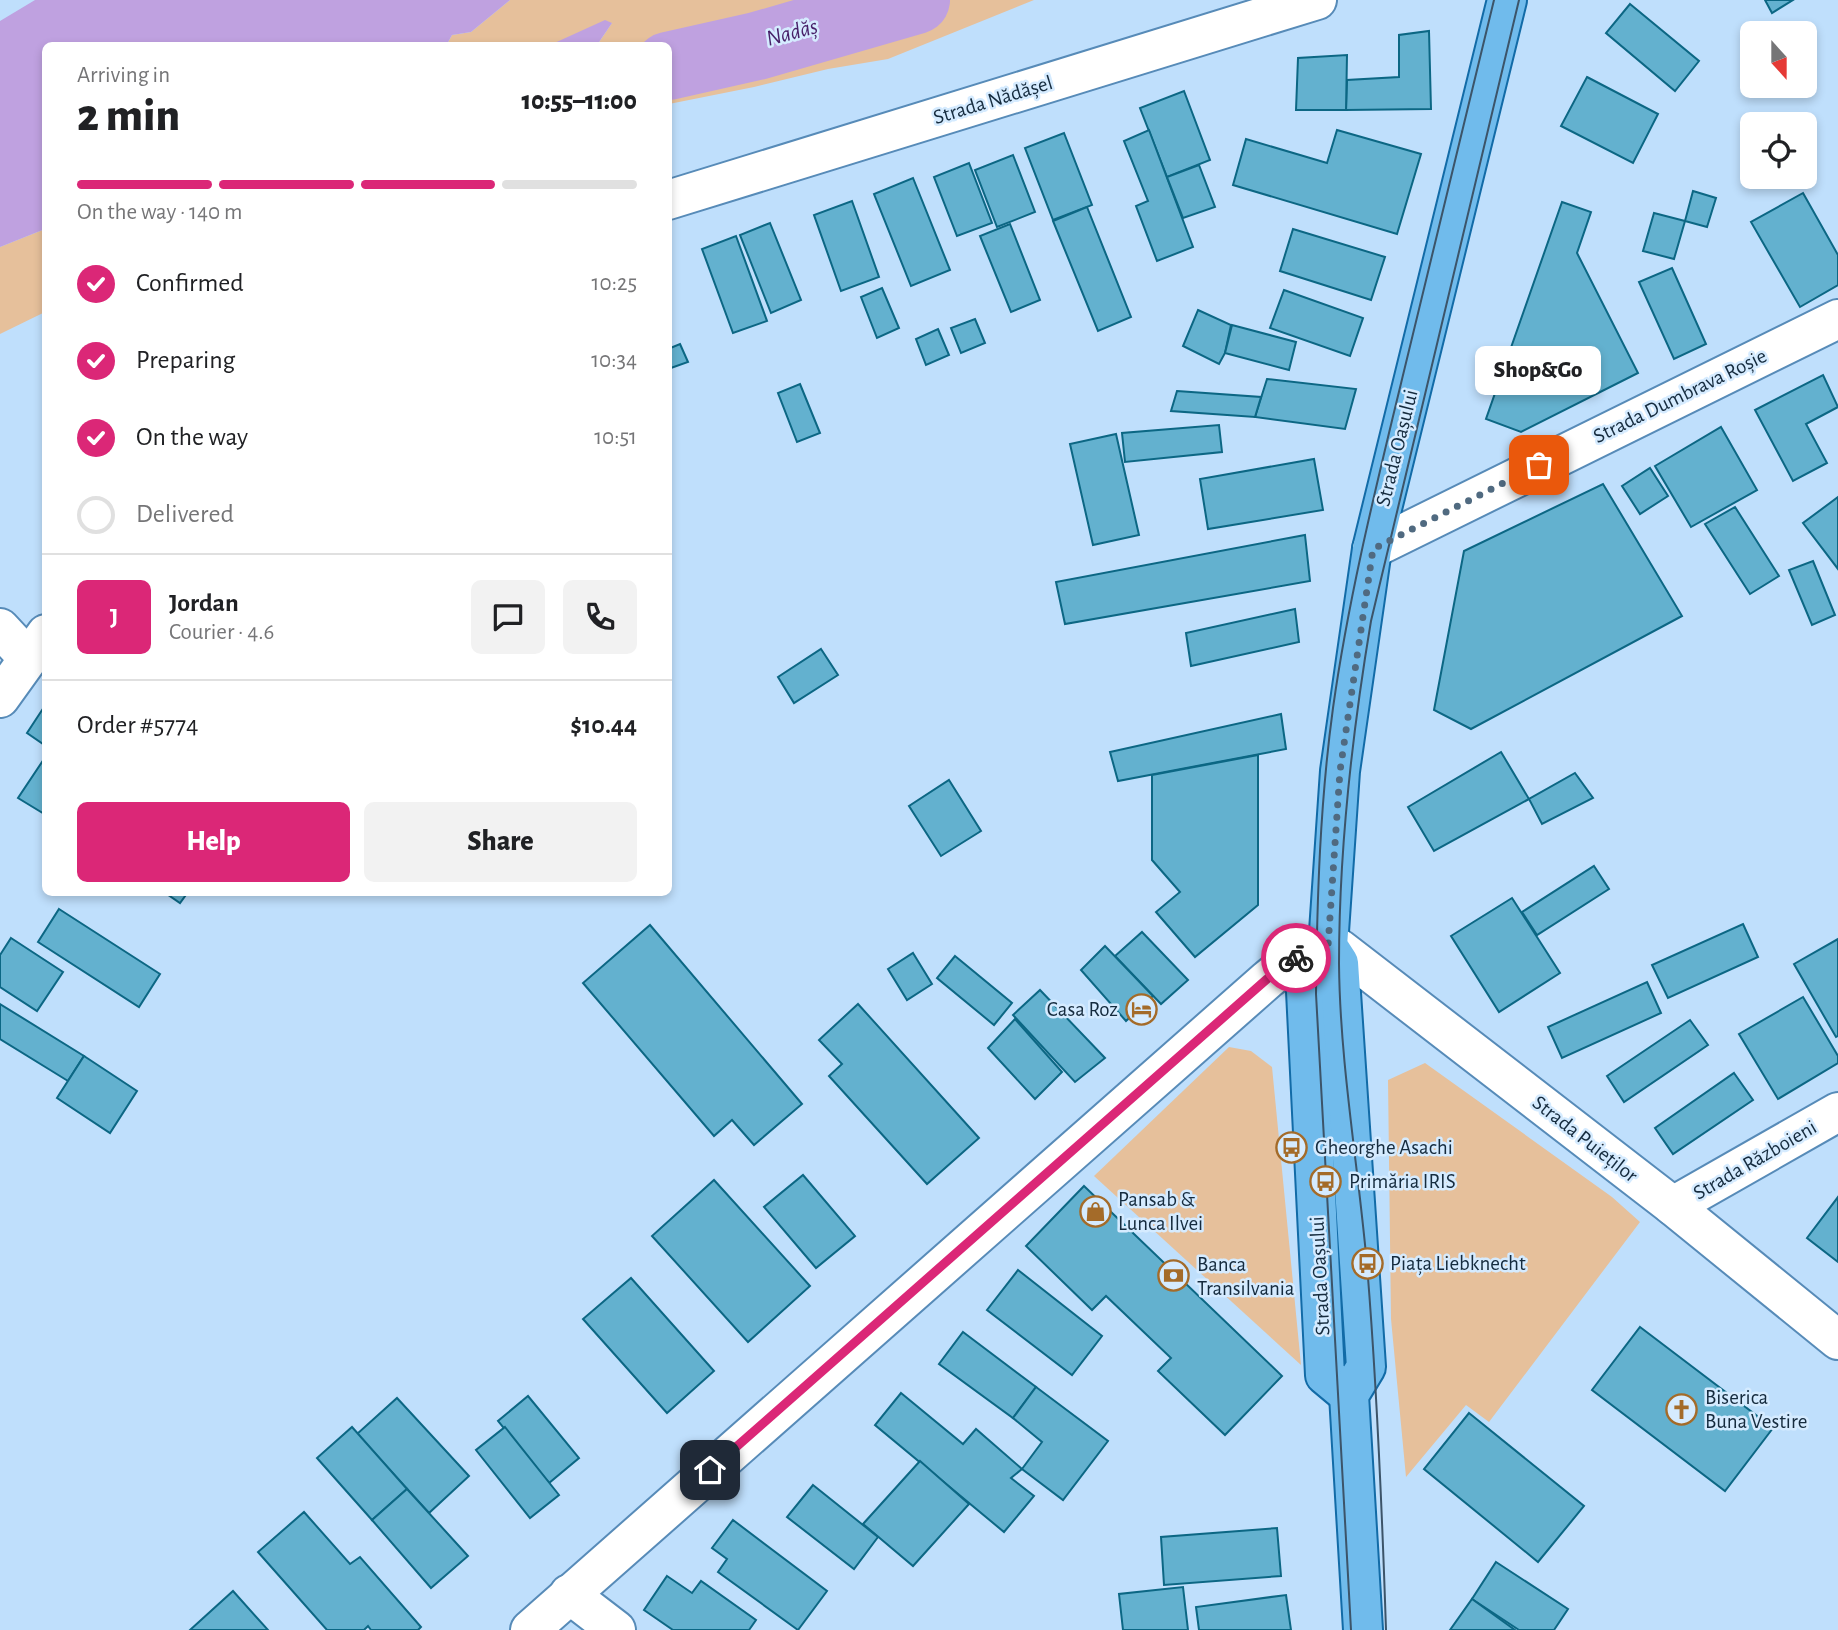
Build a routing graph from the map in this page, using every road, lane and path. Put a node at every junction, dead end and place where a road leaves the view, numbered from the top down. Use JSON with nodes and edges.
{"nodes":[{"id":1,"x":1317,"y":0,"type":"edge"},
{"id":2,"x":1507,"y":0,"type":"edge"},
{"id":3,"x":672,"y":199,"type":"edge"},
{"id":4,"x":1838,"y":319,"type":"edge"},
{"id":5,"x":1373,"y":549,"type":"junction"},
{"id":6,"x":0,"y":628,"type":"edge"},
{"id":7,"x":36,"y":646,"type":"edge"},
{"id":8,"x":0,"y":698,"type":"edge"},
{"id":9,"x":1328,"y":946,"type":"junction"},
{"id":10,"x":1838,"y":1112,"type":"edge"},
{"id":11,"x":1672,"y":1206,"type":"junction"},
{"id":12,"x":1838,"y":1339,"type":"edge"},
{"id":13,"x":569,"y":1594,"type":"junction"},
{"id":14,"x":530,"y":1630,"type":"edge"},
{"id":15,"x":616,"y":1630,"type":"edge"},
{"id":16,"x":1363,"y":1630,"type":"edge"}],
"edges":[{"from":1,"to":3,"type":"street","name":"Strada Nădășel"},
{"from":2,"to":5,"type":"main road","name":"Strada Oașului"},
{"from":4,"to":5,"type":"street","name":"Strada Dumbrava Roșie"},
{"from":5,"to":9,"type":"main road","name":"Strada Oașului"},
{"from":6,"to":7,"type":"street"},
{"from":7,"to":8,"type":"street"},
{"from":9,"to":11,"type":"street","name":"Strada Puieților"},
{"from":9,"to":13,"type":"street"},
{"from":9,"to":16,"type":"main road","name":"Strada Oașului"},
{"from":10,"to":11,"type":"street","name":"Strada Războieni"},
{"from":11,"to":12,"type":"street","name":"Strada Puieților"},
{"from":13,"to":14,"type":"street"},
{"from":13,"to":15,"type":"street"}]}
